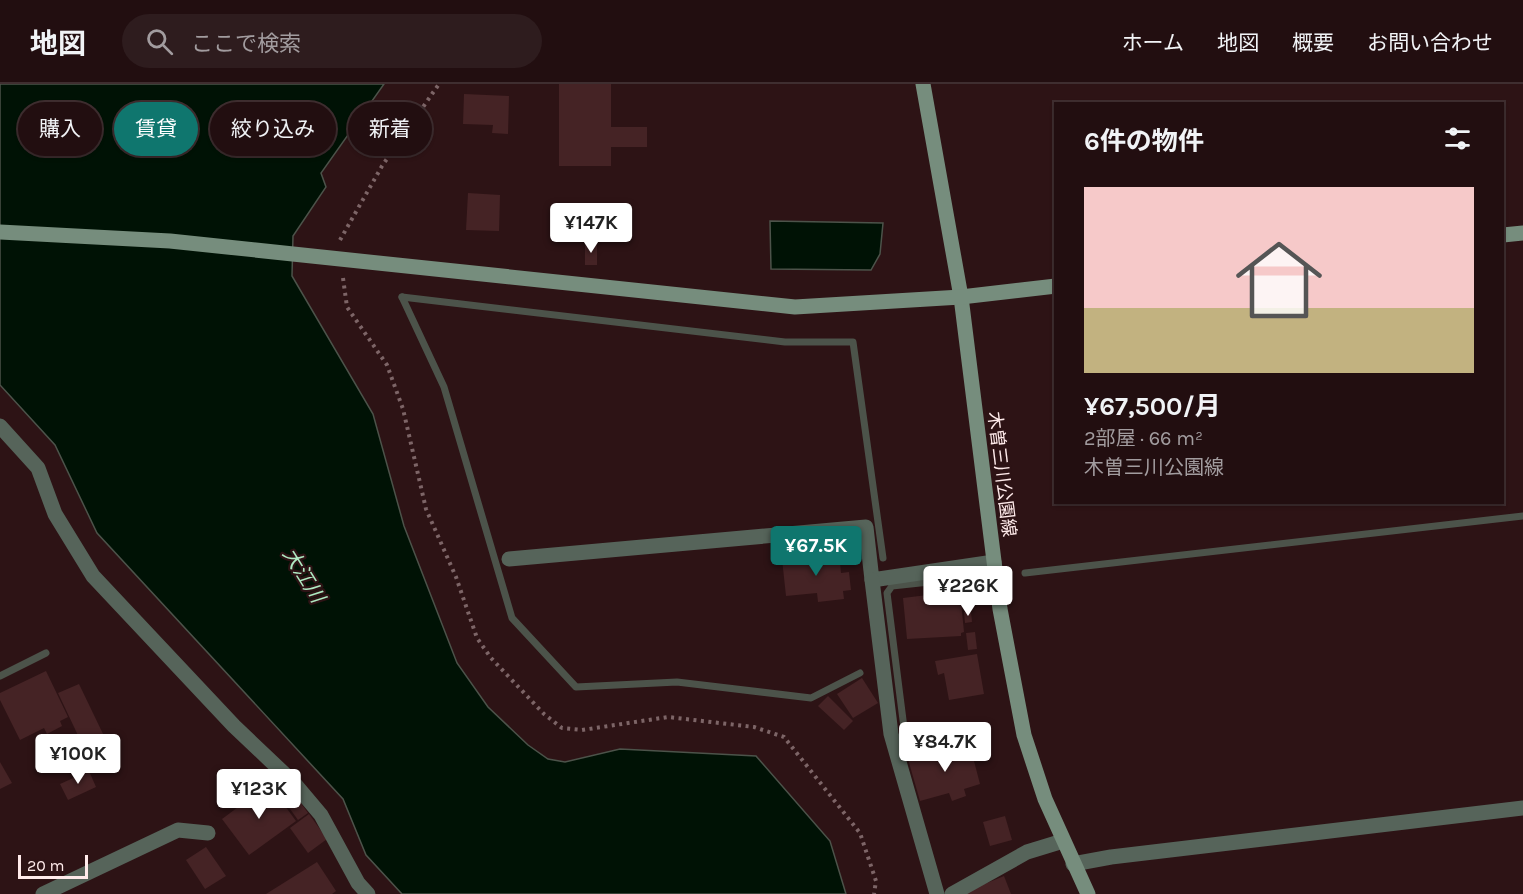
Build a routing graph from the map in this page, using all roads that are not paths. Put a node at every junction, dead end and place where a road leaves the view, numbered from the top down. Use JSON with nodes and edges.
{"nodes":[{"id":1,"x":923,"y":84,"type":"edge"},
{"id":2,"x":0,"y":232,"type":"edge"},
{"id":3,"x":1523,"y":232,"type":"edge"},
{"id":4,"x":1504,"y":235,"type":"edge"},
{"id":5,"x":1054,"y":286,"type":"edge"},
{"id":6,"x":961,"y":297,"type":"junction"},
{"id":7,"x":0,"y":426,"type":"edge"},
{"id":8,"x":508,"y":559,"type":"dead end"},
{"id":9,"x":994,"y":562,"type":"junction"},
{"id":10,"x":872,"y":580,"type":"junction"},
{"id":11,"x":1523,"y":808,"type":"edge"},
{"id":12,"x":208,"y":833,"type":"dead end"},
{"id":13,"x":1063,"y":841,"type":"junction"},
{"id":14,"x":1073,"y":864,"type":"junction"},
{"id":15,"x":43,"y":894,"type":"edge"},
{"id":16,"x":368,"y":894,"type":"edge"},
{"id":17,"x":937,"y":894,"type":"edge"},
{"id":18,"x":952,"y":894,"type":"edge"},
{"id":19,"x":1088,"y":894,"type":"edge"}],
"edges":[{"from":1,"to":6,"type":"street","name":"木曽三川公園線"},
{"from":2,"to":6,"type":"street"},
{"from":3,"to":4,"type":"street"},
{"from":5,"to":6,"type":"street"},
{"from":6,"to":9,"type":"street","name":"木曽三川公園線"},
{"from":7,"to":16,"type":"street"},
{"from":8,"to":10,"type":"street"},
{"from":9,"to":10,"type":"street"},
{"from":9,"to":13,"type":"street","name":"木曽三川公園線"},
{"from":10,"to":17,"type":"street"},
{"from":11,"to":14,"type":"street"},
{"from":12,"to":15,"type":"street"},
{"from":13,"to":14,"type":"street","name":"木曽三川公園線"},
{"from":13,"to":18,"type":"street"},
{"from":14,"to":19,"type":"street","name":"木曽三川公園線"}]}
